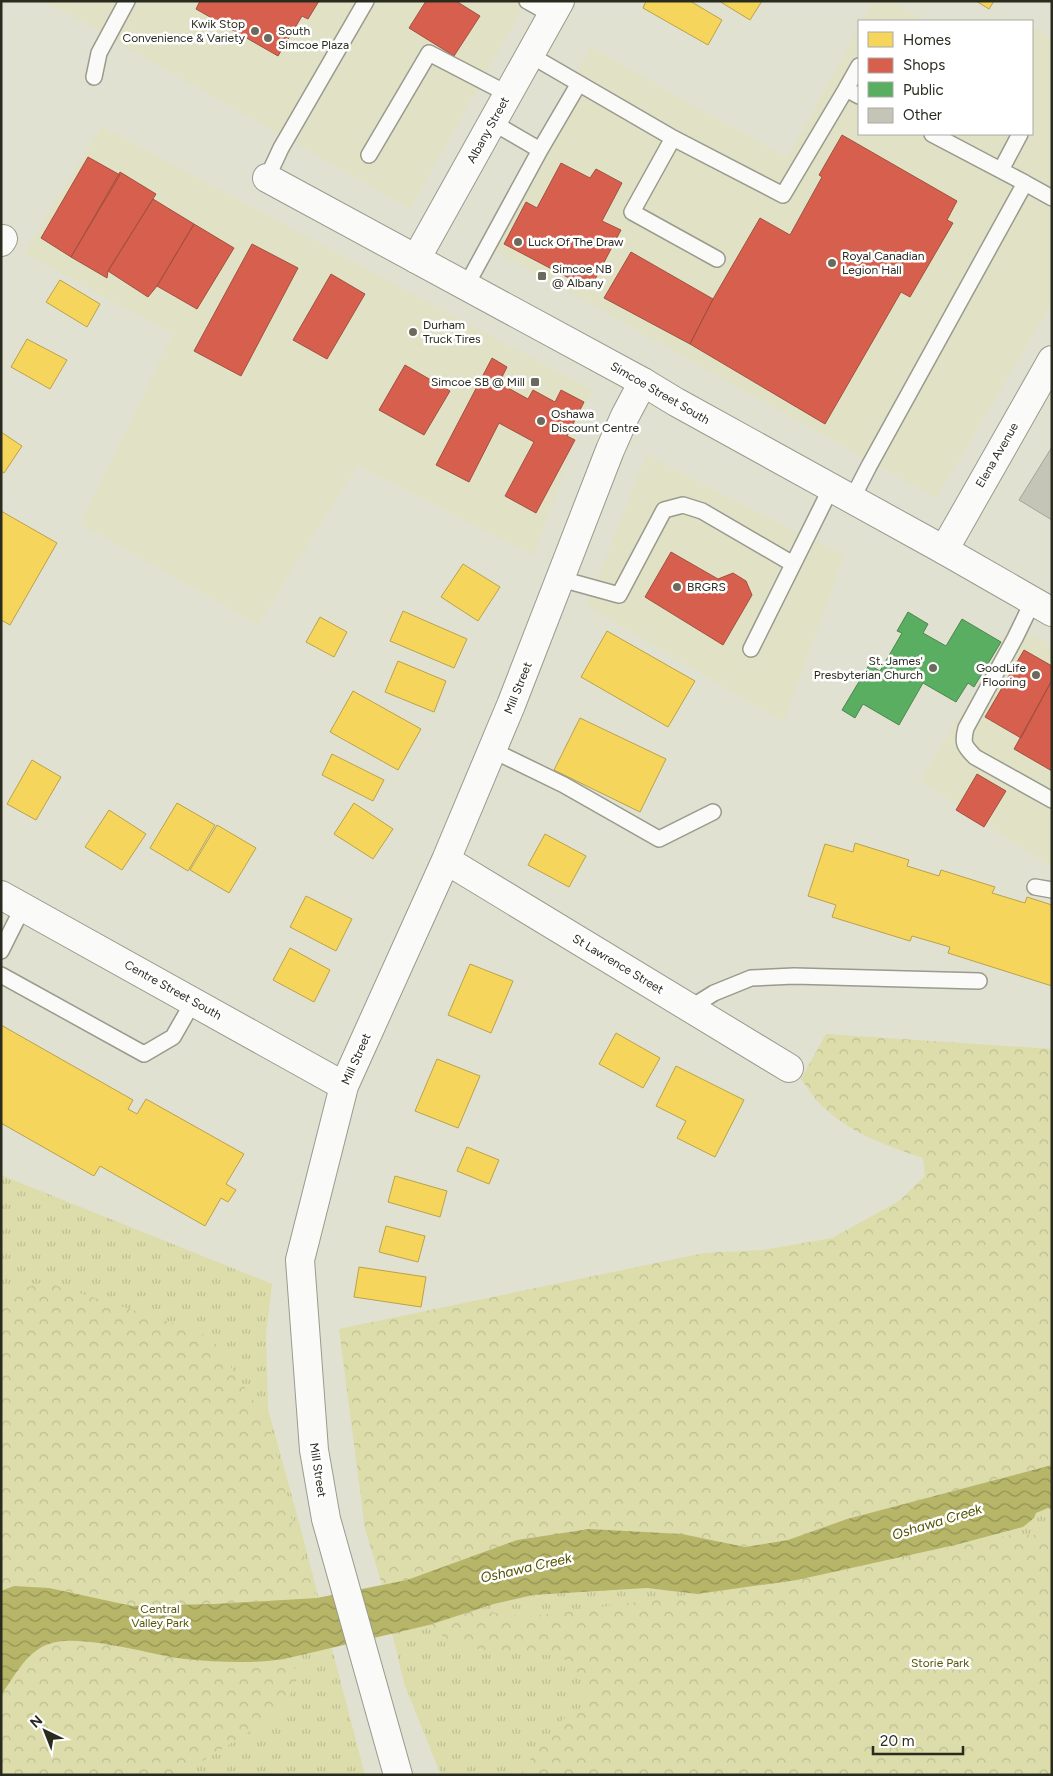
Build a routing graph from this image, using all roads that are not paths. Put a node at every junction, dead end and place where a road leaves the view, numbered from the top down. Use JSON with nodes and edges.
{"nodes":[{"id":1,"x":127,"y":1,"type":"edge"},
{"id":2,"x":366,"y":1,"type":"edge"},
{"id":3,"x":527,"y":1,"type":"edge"},
{"id":4,"x":556,"y":8,"type":"edge"},
{"id":5,"x":530,"y":56,"type":"junction"},
{"id":6,"x":858,"y":70,"type":"edge"},
{"id":7,"x":94,"y":77,"type":"dead end"},
{"id":8,"x":578,"y":85,"type":"junction"},
{"id":9,"x":853,"y":92,"type":"edge"},
{"id":10,"x":508,"y":94,"type":"junction"},
{"id":11,"x":492,"y":122,"type":"junction"},
{"id":12,"x":934,"y":135,"type":"edge"},
{"id":13,"x":1019,"y":135,"type":"edge"},
{"id":14,"x":672,"y":138,"type":"junction"},
{"id":15,"x":540,"y":150,"type":"junction"},
{"id":16,"x":369,"y":155,"type":"dead end"},
{"id":17,"x":1001,"y":170,"type":"junction"},
{"id":18,"x":267,"y":178,"type":"joint"},
{"id":19,"x":1026,"y":183,"type":"junction"},
{"id":20,"x":1052,"y":198,"type":"edge"},
{"id":21,"x":416,"y":259,"type":"junction"},
{"id":22,"x":717,"y":259,"type":"dead end"},
{"id":23,"x":466,"y":286,"type":"junction"},
{"id":24,"x":1052,"y":360,"type":"edge"},
{"id":25,"x":643,"y":382,"type":"junction"},
{"id":26,"x":842,"y":493,"type":"junction"},
{"id":27,"x":944,"y":550,"type":"junction"},
{"id":28,"x":793,"y":564,"type":"junction"},
{"id":29,"x":561,"y":578,"type":"junction"},
{"id":30,"x":1042,"y":606,"type":"edge"},
{"id":31,"x":751,"y":649,"type":"dead end"},
{"id":32,"x":492,"y":750,"type":"junction"},
{"id":33,"x":1052,"y":800,"type":"edge"},
{"id":34,"x":713,"y":812,"type":"dead end"},
{"id":35,"x":446,"y":860,"type":"junction"},
{"id":36,"x":1035,"y":887,"type":"dead end"},
{"id":37,"x":1052,"y":890,"type":"edge"},
{"id":38,"x":12,"y":901,"type":"edge"},
{"id":39,"x":1,"y":951,"type":"edge"},
{"id":40,"x":1,"y":975,"type":"edge"},
{"id":41,"x":979,"y":981,"type":"dead end"},
{"id":42,"x":193,"y":1002,"type":"junction"},
{"id":43,"x":690,"y":1008,"type":"junction"},
{"id":44,"x":789,"y":1068,"type":"dead end"},
{"id":45,"x":344,"y":1086,"type":"junction"},
{"id":46,"x":398,"y":1775,"type":"edge"}],
"edges":[{"from":1,"to":7,"type":"lane"},
{"from":2,"to":18,"type":"lane"},
{"from":3,"to":4,"type":"lane"},
{"from":4,"to":5,"type":"street","name":"Albany Street"},
{"from":5,"to":8,"type":"lane"},
{"from":5,"to":10,"type":"street","name":"Albany Street"},
{"from":6,"to":9,"type":"lane"},
{"from":8,"to":14,"type":"lane"},
{"from":8,"to":15,"type":"lane"},
{"from":9,"to":14,"type":"lane"},
{"from":10,"to":11,"type":"street","name":"Albany Street"},
{"from":10,"to":16,"type":"lane"},
{"from":11,"to":15,"type":"lane"},
{"from":11,"to":21,"type":"street","name":"Albany Street"},
{"from":12,"to":17,"type":"lane"},
{"from":13,"to":17,"type":"lane"},
{"from":14,"to":22,"type":"lane"},
{"from":15,"to":23,"type":"lane"},
{"from":17,"to":19,"type":"lane"},
{"from":18,"to":21,"type":"street","name":"Simcoe Street South"},
{"from":19,"to":20,"type":"lane"},
{"from":19,"to":26,"type":"lane"},
{"from":21,"to":23,"type":"street","name":"Simcoe Street South"},
{"from":23,"to":25,"type":"street","name":"Simcoe Street South"},
{"from":24,"to":27,"type":"street","name":"Elena Avenue"},
{"from":25,"to":26,"type":"street","name":"Simcoe Street South"},
{"from":25,"to":29,"type":"street","name":"Mill Street"},
{"from":26,"to":27,"type":"street","name":"Simcoe Street South"},
{"from":26,"to":28,"type":"lane"},
{"from":27,"to":30,"type":"street","name":"Simcoe Street South"},
{"from":28,"to":29,"type":"lane"},
{"from":28,"to":31,"type":"lane"},
{"from":29,"to":32,"type":"street","name":"Mill Street"},
{"from":30,"to":33,"type":"lane"},
{"from":32,"to":34,"type":"lane"},
{"from":32,"to":35,"type":"street","name":"Mill Street"},
{"from":35,"to":43,"type":"street","name":"St Lawrence Street"},
{"from":35,"to":45,"type":"street","name":"Mill Street"},
{"from":36,"to":37,"type":"lane"},
{"from":38,"to":39,"type":"lane"},
{"from":38,"to":42,"type":"street","name":"Centre Street South"},
{"from":40,"to":42,"type":"lane"},
{"from":41,"to":43,"type":"lane"},
{"from":42,"to":45,"type":"street","name":"Centre Street South"},
{"from":43,"to":44,"type":"street","name":"St Lawrence Street"},
{"from":45,"to":46,"type":"street","name":"Mill Street"}]}
